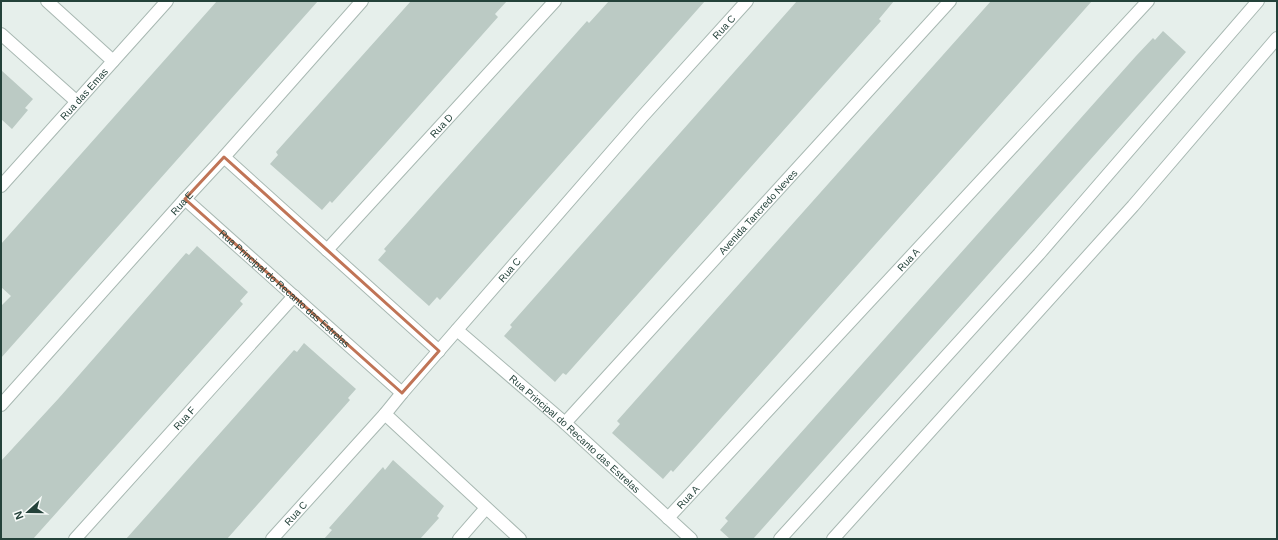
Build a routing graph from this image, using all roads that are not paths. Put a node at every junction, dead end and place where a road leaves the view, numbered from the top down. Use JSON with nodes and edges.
{"nodes":[{"id":1,"x":47,"y":1,"type":"edge"},
{"id":2,"x":167,"y":1,"type":"edge"},
{"id":3,"x":362,"y":1,"type":"edge"},
{"id":4,"x":555,"y":1,"type":"edge"},
{"id":5,"x":747,"y":1,"type":"edge"},
{"id":6,"x":950,"y":1,"type":"edge"},
{"id":7,"x":1148,"y":1,"type":"edge"},
{"id":8,"x":1258,"y":1,"type":"edge"},
{"id":9,"x":1,"y":34,"type":"edge"},
{"id":10,"x":1277,"y":38,"type":"edge"},
{"id":11,"x":113,"y":60,"type":"junction"},
{"id":12,"x":76,"y":101,"type":"junction"},
{"id":13,"x":224,"y":158,"type":"junction"},
{"id":14,"x":1,"y":186,"type":"edge"},
{"id":15,"x":185,"y":199,"type":"junction"},
{"id":16,"x":327,"y":250,"type":"junction"},
{"id":17,"x":294,"y":296,"type":"junction"},
{"id":18,"x":457,"y":330,"type":"junction"},
{"id":19,"x":439,"y":351,"type":"junction"},
{"id":20,"x":402,"y":394,"type":"junction"},
{"id":21,"x":1,"y":405,"type":"edge"},
{"id":22,"x":385,"y":414,"type":"junction"},
{"id":23,"x":565,"y":423,"type":"junction"},
{"id":24,"x":486,"y":508,"type":"junction"},
{"id":25,"x":668,"y":518,"type":"junction"},
{"id":26,"x":75,"y":539,"type":"edge"},
{"id":27,"x":272,"y":539,"type":"edge"},
{"id":28,"x":459,"y":539,"type":"edge"},
{"id":29,"x":520,"y":539,"type":"edge"},
{"id":30,"x":692,"y":539,"type":"edge"},
{"id":31,"x":780,"y":539,"type":"edge"},
{"id":32,"x":833,"y":539,"type":"edge"}],
"edges":[{"from":1,"to":11,"type":"street"},
{"from":2,"to":11,"type":"street","name":"Rua das Emas"},
{"from":3,"to":13,"type":"street","name":"Rua E"},
{"from":4,"to":16,"type":"street","name":"Rua D"},
{"from":5,"to":18,"type":"street","name":"Rua C"},
{"from":6,"to":23,"type":"street","name":"Avenida Tancredo Neves"},
{"from":7,"to":25,"type":"street","name":"Rua A"},
{"from":8,"to":31,"type":"street"},
{"from":9,"to":12,"type":"street"},
{"from":10,"to":32,"type":"street"},
{"from":11,"to":12,"type":"street","name":"Rua das Emas"},
{"from":12,"to":14,"type":"street","name":"Rua das Emas"},
{"from":13,"to":15,"type":"street","name":"Rua E"},
{"from":13,"to":16,"type":"street"},
{"from":15,"to":17,"type":"street","name":"Rua Principal do Recanto das Estrelas"},
{"from":15,"to":21,"type":"street","name":"Rua E"},
{"from":16,"to":19,"type":"street"},
{"from":17,"to":20,"type":"street","name":"Rua Principal do Recanto das Estrelas"},
{"from":17,"to":26,"type":"street","name":"Rua F"},
{"from":18,"to":19,"type":"street","name":"Rua C"},
{"from":18,"to":23,"type":"street","name":"Rua Principal do Recanto das Estrelas"},
{"from":19,"to":20,"type":"street","name":"Rua C"},
{"from":20,"to":22,"type":"street","name":"Rua C"},
{"from":22,"to":24,"type":"street"},
{"from":22,"to":27,"type":"street","name":"Rua C"},
{"from":23,"to":25,"type":"street","name":"Rua Principal do Recanto das Estrelas"},
{"from":24,"to":28,"type":"street"},
{"from":24,"to":29,"type":"street"},
{"from":25,"to":30,"type":"street","name":"Rua Principal do Recanto das Estrelas"}]}
